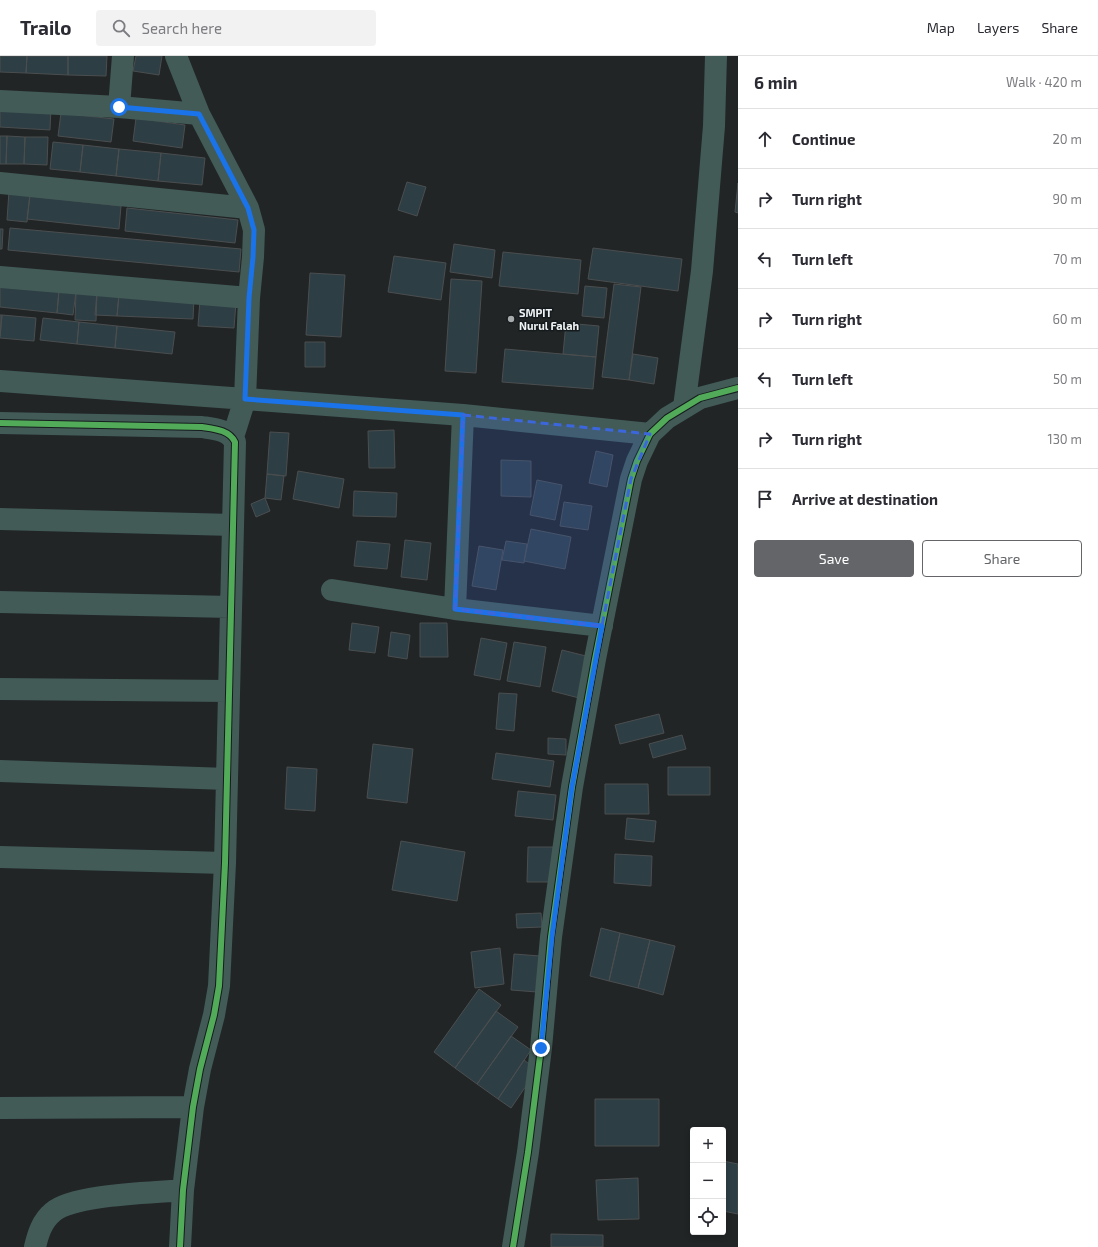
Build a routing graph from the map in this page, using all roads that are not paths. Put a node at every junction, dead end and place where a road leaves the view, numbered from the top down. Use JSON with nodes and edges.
{"nodes":[{"id":1,"x":123,"y":56,"type":"edge"},
{"id":2,"x":176,"y":56,"type":"edge"},
{"id":3,"x":716,"y":56,"type":"edge"},
{"id":4,"x":0,"y":101,"type":"edge"},
{"id":5,"x":119,"y":107,"type":"junction"},
{"id":6,"x":199,"y":114,"type":"junction"},
{"id":7,"x":0,"y":183,"type":"edge"},
{"id":8,"x":248,"y":208,"type":"junction"},
{"id":9,"x":0,"y":277,"type":"edge"},
{"id":10,"x":249,"y":298,"type":"junction"},
{"id":11,"x":0,"y":381,"type":"edge"},
{"id":12,"x":738,"y":388,"type":"edge"},
{"id":13,"x":245,"y":399,"type":"junction"},
{"id":14,"x":684,"y":407,"type":"junction"},
{"id":15,"x":463,"y":415,"type":"junction"},
{"id":16,"x":0,"y":423,"type":"edge"},
{"id":17,"x":650,"y":434,"type":"junction"},
{"id":18,"x":233,"y":437,"type":"junction"},
{"id":19,"x":0,"y":519,"type":"edge"},
{"id":20,"x":233,"y":525,"type":"junction"},
{"id":21,"x":332,"y":590,"type":"dead end"},
{"id":22,"x":0,"y":602,"type":"edge"},
{"id":23,"x":231,"y":607,"type":"junction"},
{"id":24,"x":455,"y":609,"type":"junction"},
{"id":25,"x":602,"y":626,"type":"junction"},
{"id":26,"x":0,"y":689,"type":"edge"},
{"id":27,"x":229,"y":691,"type":"junction"},
{"id":28,"x":0,"y":771,"type":"edge"},
{"id":29,"x":227,"y":779,"type":"junction"},
{"id":30,"x":0,"y":857,"type":"edge"},
{"id":31,"x":225,"y":863,"type":"junction"},
{"id":32,"x":193,"y":1107,"type":"junction"},
{"id":33,"x":0,"y":1108,"type":"edge"},
{"id":34,"x":183,"y":1190,"type":"junction"},
{"id":35,"x":35,"y":1247,"type":"edge"},
{"id":36,"x":180,"y":1247,"type":"edge"},
{"id":37,"x":513,"y":1247,"type":"edge"}],
"edges":[{"from":1,"to":5,"type":"street"},
{"from":2,"to":6,"type":"street"},
{"from":3,"to":14,"type":"street"},
{"from":4,"to":5,"type":"street"},
{"from":5,"to":6,"type":"street"},
{"from":6,"to":8,"type":"street"},
{"from":7,"to":8,"type":"street"},
{"from":8,"to":10,"type":"street"},
{"from":9,"to":10,"type":"street"},
{"from":10,"to":13,"type":"street"},
{"from":11,"to":13,"type":"street"},
{"from":12,"to":14,"type":"street"},
{"from":13,"to":15,"type":"street"},
{"from":13,"to":18,"type":"street"},
{"from":14,"to":17,"type":"street"},
{"from":15,"to":17,"type":"street"},
{"from":15,"to":24,"type":"street"},
{"from":16,"to":18,"type":"street"},
{"from":17,"to":25,"type":"street"},
{"from":18,"to":20,"type":"street"},
{"from":19,"to":20,"type":"street"},
{"from":20,"to":23,"type":"street"},
{"from":21,"to":24,"type":"street"},
{"from":22,"to":23,"type":"street"},
{"from":23,"to":27,"type":"street"},
{"from":24,"to":25,"type":"street"},
{"from":25,"to":37,"type":"street"},
{"from":26,"to":27,"type":"street"},
{"from":27,"to":29,"type":"street"},
{"from":28,"to":29,"type":"street"},
{"from":29,"to":31,"type":"street"},
{"from":30,"to":31,"type":"street"},
{"from":31,"to":32,"type":"street"},
{"from":32,"to":33,"type":"street"},
{"from":32,"to":34,"type":"street"},
{"from":34,"to":35,"type":"street"},
{"from":34,"to":36,"type":"street"}]}
